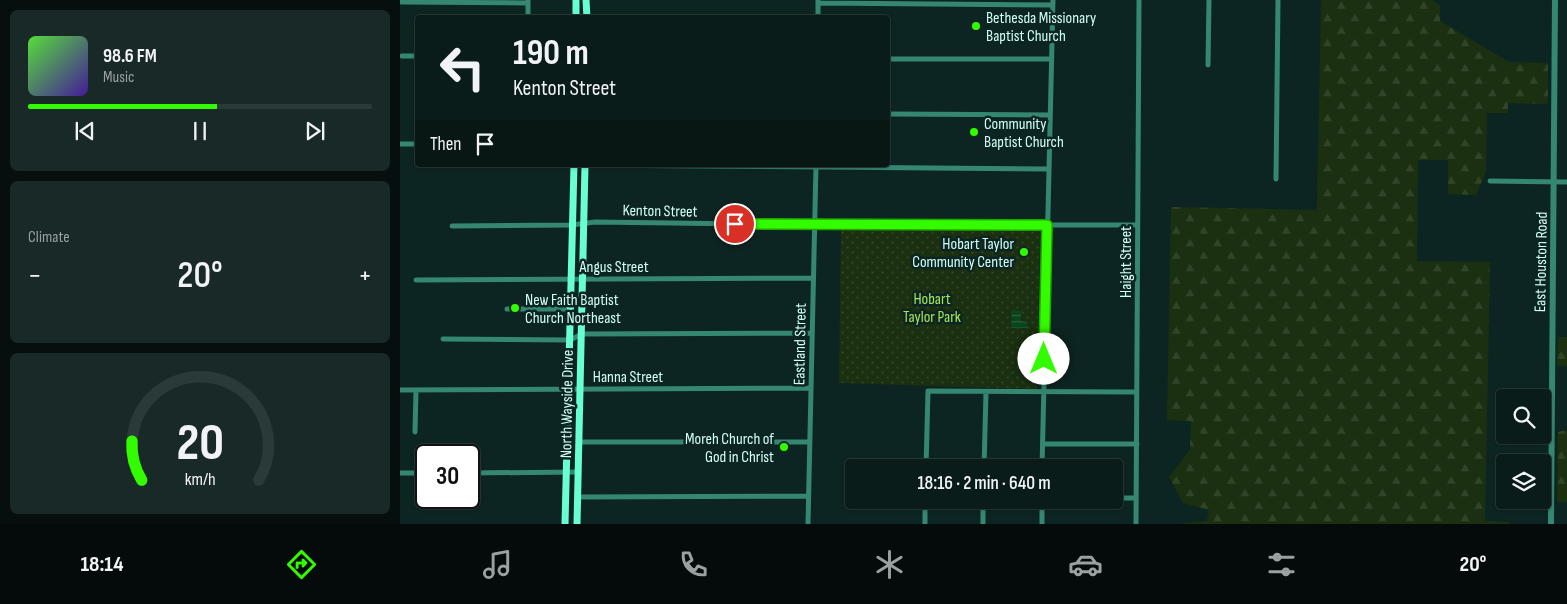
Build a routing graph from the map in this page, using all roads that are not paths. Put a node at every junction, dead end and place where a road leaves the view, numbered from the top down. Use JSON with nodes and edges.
{"nodes":[{"id":1,"x":576,"y":0,"type":"edge"},
{"id":2,"x":586,"y":0,"type":"edge"},
{"id":3,"x":1139,"y":0,"type":"edge"},
{"id":4,"x":1209,"y":0,"type":"edge"},
{"id":5,"x":1278,"y":0,"type":"edge"},
{"id":6,"x":1555,"y":0,"type":"edge"},
{"id":7,"x":474,"y":1,"type":"edge"},
{"id":8,"x":401,"y":2,"type":"edge"},
{"id":9,"x":528,"y":2,"type":"edge"},
{"id":10,"x":818,"y":2,"type":"edge"},
{"id":11,"x":1053,"y":2,"type":"edge"},
{"id":12,"x":528,"y":15,"type":"edge"},
{"id":13,"x":576,"y":15,"type":"edge"},
{"id":14,"x":586,"y":15,"type":"edge"},
{"id":15,"x":818,"y":15,"type":"edge"},
{"id":16,"x":402,"y":56,"type":"dead end"},
{"id":17,"x":415,"y":56,"type":"edge"},
{"id":18,"x":890,"y":59,"type":"edge"},
{"id":19,"x":1051,"y":60,"type":"junction"},
{"id":20,"x":1208,"y":65,"type":"dead end"},
{"id":21,"x":890,"y":114,"type":"edge"},
{"id":22,"x":1050,"y":115,"type":"junction"},
{"id":23,"x":400,"y":144,"type":"edge"},
{"id":24,"x":415,"y":144,"type":"edge"},
{"id":25,"x":574,"y":167,"type":"edge"},
{"id":26,"x":585,"y":167,"type":"edge"},
{"id":27,"x":816,"y":167,"type":"edge"},
{"id":28,"x":890,"y":167,"type":"edge"},
{"id":29,"x":1048,"y":169,"type":"junction"},
{"id":30,"x":1276,"y":179,"type":"dead end"},
{"id":31,"x":1490,"y":181,"type":"dead end"},
{"id":32,"x":1555,"y":182,"type":"junction"},
{"id":33,"x":1567,"y":182,"type":"edge"},
{"id":34,"x":584,"y":223,"type":"junction"},
{"id":35,"x":572,"y":225,"type":"junction"},
{"id":36,"x":814,"y":225,"type":"junction"},
{"id":37,"x":1047,"y":225,"type":"junction"},
{"id":38,"x":1137,"y":225,"type":"junction"},
{"id":39,"x":452,"y":226,"type":"dead end"},
{"id":40,"x":813,"y":278,"type":"junction"},
{"id":41,"x":571,"y":279,"type":"junction"},
{"id":42,"x":583,"y":279,"type":"junction"},
{"id":43,"x":416,"y":280,"type":"dead end"},
{"id":44,"x":507,"y":309,"type":"dead end"},
{"id":45,"x":570,"y":309,"type":"junction"},
{"id":46,"x":812,"y":333,"type":"junction"},
{"id":47,"x":582,"y":334,"type":"junction"},
{"id":48,"x":443,"y":340,"type":"dead end"},
{"id":49,"x":570,"y":340,"type":"junction"},
{"id":50,"x":580,"y":388,"type":"junction"},
{"id":51,"x":811,"y":388,"type":"junction"},
{"id":52,"x":400,"y":390,"type":"edge"},
{"id":53,"x":416,"y":390,"type":"junction"},
{"id":54,"x":568,"y":391,"type":"junction"},
{"id":55,"x":986,"y":392,"type":"junction"},
{"id":56,"x":1044,"y":392,"type":"junction"},
{"id":57,"x":1137,"y":392,"type":"junction"},
{"id":58,"x":416,"y":432,"type":"dead end"},
{"id":59,"x":579,"y":442,"type":"junction"},
{"id":60,"x":809,"y":442,"type":"junction"},
{"id":61,"x":1043,"y":444,"type":"junction"},
{"id":62,"x":1137,"y":444,"type":"junction"},
{"id":63,"x":926,"y":459,"type":"edge"},
{"id":64,"x":984,"y":459,"type":"edge"},
{"id":65,"x":1042,"y":459,"type":"edge"},
{"id":66,"x":566,"y":472,"type":"junction"},
{"id":67,"x":578,"y":472,"type":"junction"},
{"id":68,"x":400,"y":473,"type":"edge"},
{"id":69,"x":415,"y":473,"type":"edge"},
{"id":70,"x":480,"y":473,"type":"edge"},
{"id":71,"x":808,"y":496,"type":"junction"},
{"id":72,"x":578,"y":497,"type":"junction"},
{"id":73,"x":1123,"y":498,"type":"edge"},
{"id":74,"x":1136,"y":498,"type":"junction"},
{"id":75,"x":926,"y":509,"type":"edge"},
{"id":76,"x":983,"y":509,"type":"edge"},
{"id":77,"x":1042,"y":509,"type":"edge"},
{"id":78,"x":565,"y":524,"type":"edge"},
{"id":79,"x":577,"y":524,"type":"edge"},
{"id":80,"x":808,"y":524,"type":"edge"},
{"id":81,"x":925,"y":524,"type":"edge"},
{"id":82,"x":983,"y":524,"type":"edge"},
{"id":83,"x":1042,"y":524,"type":"edge"},
{"id":84,"x":1136,"y":524,"type":"edge"},
{"id":85,"x":1551,"y":524,"type":"edge"}],
"edges":[{"from":1,"to":13,"type":"main road"},
{"from":2,"to":14,"type":"main road"},
{"from":3,"to":38,"type":"street","name":"Haight Street"},
{"from":4,"to":20,"type":"street"},
{"from":5,"to":30,"type":"street"},
{"from":6,"to":32,"type":"street","name":"East Houston Road"},
{"from":7,"to":8,"type":"street"},
{"from":7,"to":9,"type":"street"},
{"from":9,"to":12,"type":"street"},
{"from":10,"to":11,"type":"street"},
{"from":10,"to":15,"type":"street"},
{"from":11,"to":19,"type":"street"},
{"from":16,"to":17,"type":"street"},
{"from":18,"to":19,"type":"street"},
{"from":19,"to":22,"type":"street"},
{"from":21,"to":22,"type":"street"},
{"from":22,"to":29,"type":"street"},
{"from":23,"to":24,"type":"street"},
{"from":25,"to":35,"type":"main road","name":"North Wayside Drive"},
{"from":26,"to":34,"type":"main road","name":"North Wayside Drive"},
{"from":27,"to":36,"type":"street","name":"Eastland Street"},
{"from":28,"to":29,"type":"street"},
{"from":29,"to":37,"type":"street"},
{"from":31,"to":32,"type":"street"},
{"from":32,"to":33,"type":"street"},
{"from":32,"to":85,"type":"street","name":"East Houston Road"},
{"from":34,"to":35,"type":"street","name":"Kenton Street"},
{"from":34,"to":36,"type":"street","name":"Kenton Street"},
{"from":34,"to":42,"type":"main road","name":"North Wayside Drive"},
{"from":35,"to":39,"type":"street","name":"Kenton Street"},
{"from":35,"to":41,"type":"main road","name":"North Wayside Drive"},
{"from":36,"to":37,"type":"street","name":"Kenton Street"},
{"from":36,"to":40,"type":"street","name":"Eastland Street"},
{"from":37,"to":38,"type":"street","name":"Kenton Street"},
{"from":37,"to":56,"type":"street"},
{"from":38,"to":57,"type":"street","name":"Haight Street"},
{"from":40,"to":42,"type":"street","name":"Angus Street"},
{"from":40,"to":46,"type":"street","name":"Eastland Street"},
{"from":41,"to":42,"type":"street","name":"Angus Street"},
{"from":41,"to":43,"type":"street","name":"Angus Street"},
{"from":41,"to":45,"type":"main road","name":"North Wayside Drive"},
{"from":42,"to":47,"type":"main road","name":"North Wayside Drive"},
{"from":44,"to":45,"type":"street"},
{"from":45,"to":49,"type":"main road","name":"North Wayside Drive"},
{"from":46,"to":47,"type":"street"},
{"from":46,"to":51,"type":"street","name":"Eastland Street"},
{"from":47,"to":49,"type":"street"},
{"from":47,"to":50,"type":"main road","name":"North Wayside Drive"},
{"from":48,"to":49,"type":"street"},
{"from":49,"to":54,"type":"main road","name":"North Wayside Drive"},
{"from":50,"to":51,"type":"street","name":"Hanna Street"},
{"from":50,"to":54,"type":"street","name":"Hanna Street"},
{"from":50,"to":59,"type":"main road","name":"North Wayside Drive"},
{"from":51,"to":60,"type":"street","name":"Eastland Street"},
{"from":52,"to":53,"type":"street","name":"Hanna Street"},
{"from":53,"to":54,"type":"street","name":"Hanna Street"},
{"from":53,"to":58,"type":"street"},
{"from":54,"to":66,"type":"main road","name":"North Wayside Drive"},
{"from":55,"to":56,"type":"street"},
{"from":55,"to":63,"type":"street"},
{"from":55,"to":64,"type":"street"},
{"from":56,"to":57,"type":"street"},
{"from":56,"to":61,"type":"street"},
{"from":57,"to":62,"type":"street","name":"Haight Street"},
{"from":59,"to":60,"type":"street"},
{"from":59,"to":67,"type":"main road","name":"North Wayside Drive"},
{"from":60,"to":71,"type":"street","name":"Eastland Street"},
{"from":61,"to":62,"type":"street"},
{"from":61,"to":65,"type":"street"},
{"from":62,"to":74,"type":"street","name":"Haight Street"},
{"from":66,"to":67,"type":"street"},
{"from":66,"to":70,"type":"street"},
{"from":66,"to":78,"type":"main road","name":"North Wayside Drive"},
{"from":67,"to":72,"type":"main road","name":"North Wayside Drive"},
{"from":68,"to":69,"type":"street"},
{"from":71,"to":72,"type":"street"},
{"from":71,"to":80,"type":"street","name":"Eastland Street"},
{"from":72,"to":79,"type":"main road","name":"North Wayside Drive"},
{"from":73,"to":74,"type":"street"},
{"from":74,"to":84,"type":"street","name":"Haight Street"},
{"from":75,"to":81,"type":"street"},
{"from":76,"to":82,"type":"street"},
{"from":77,"to":83,"type":"street"}]}
